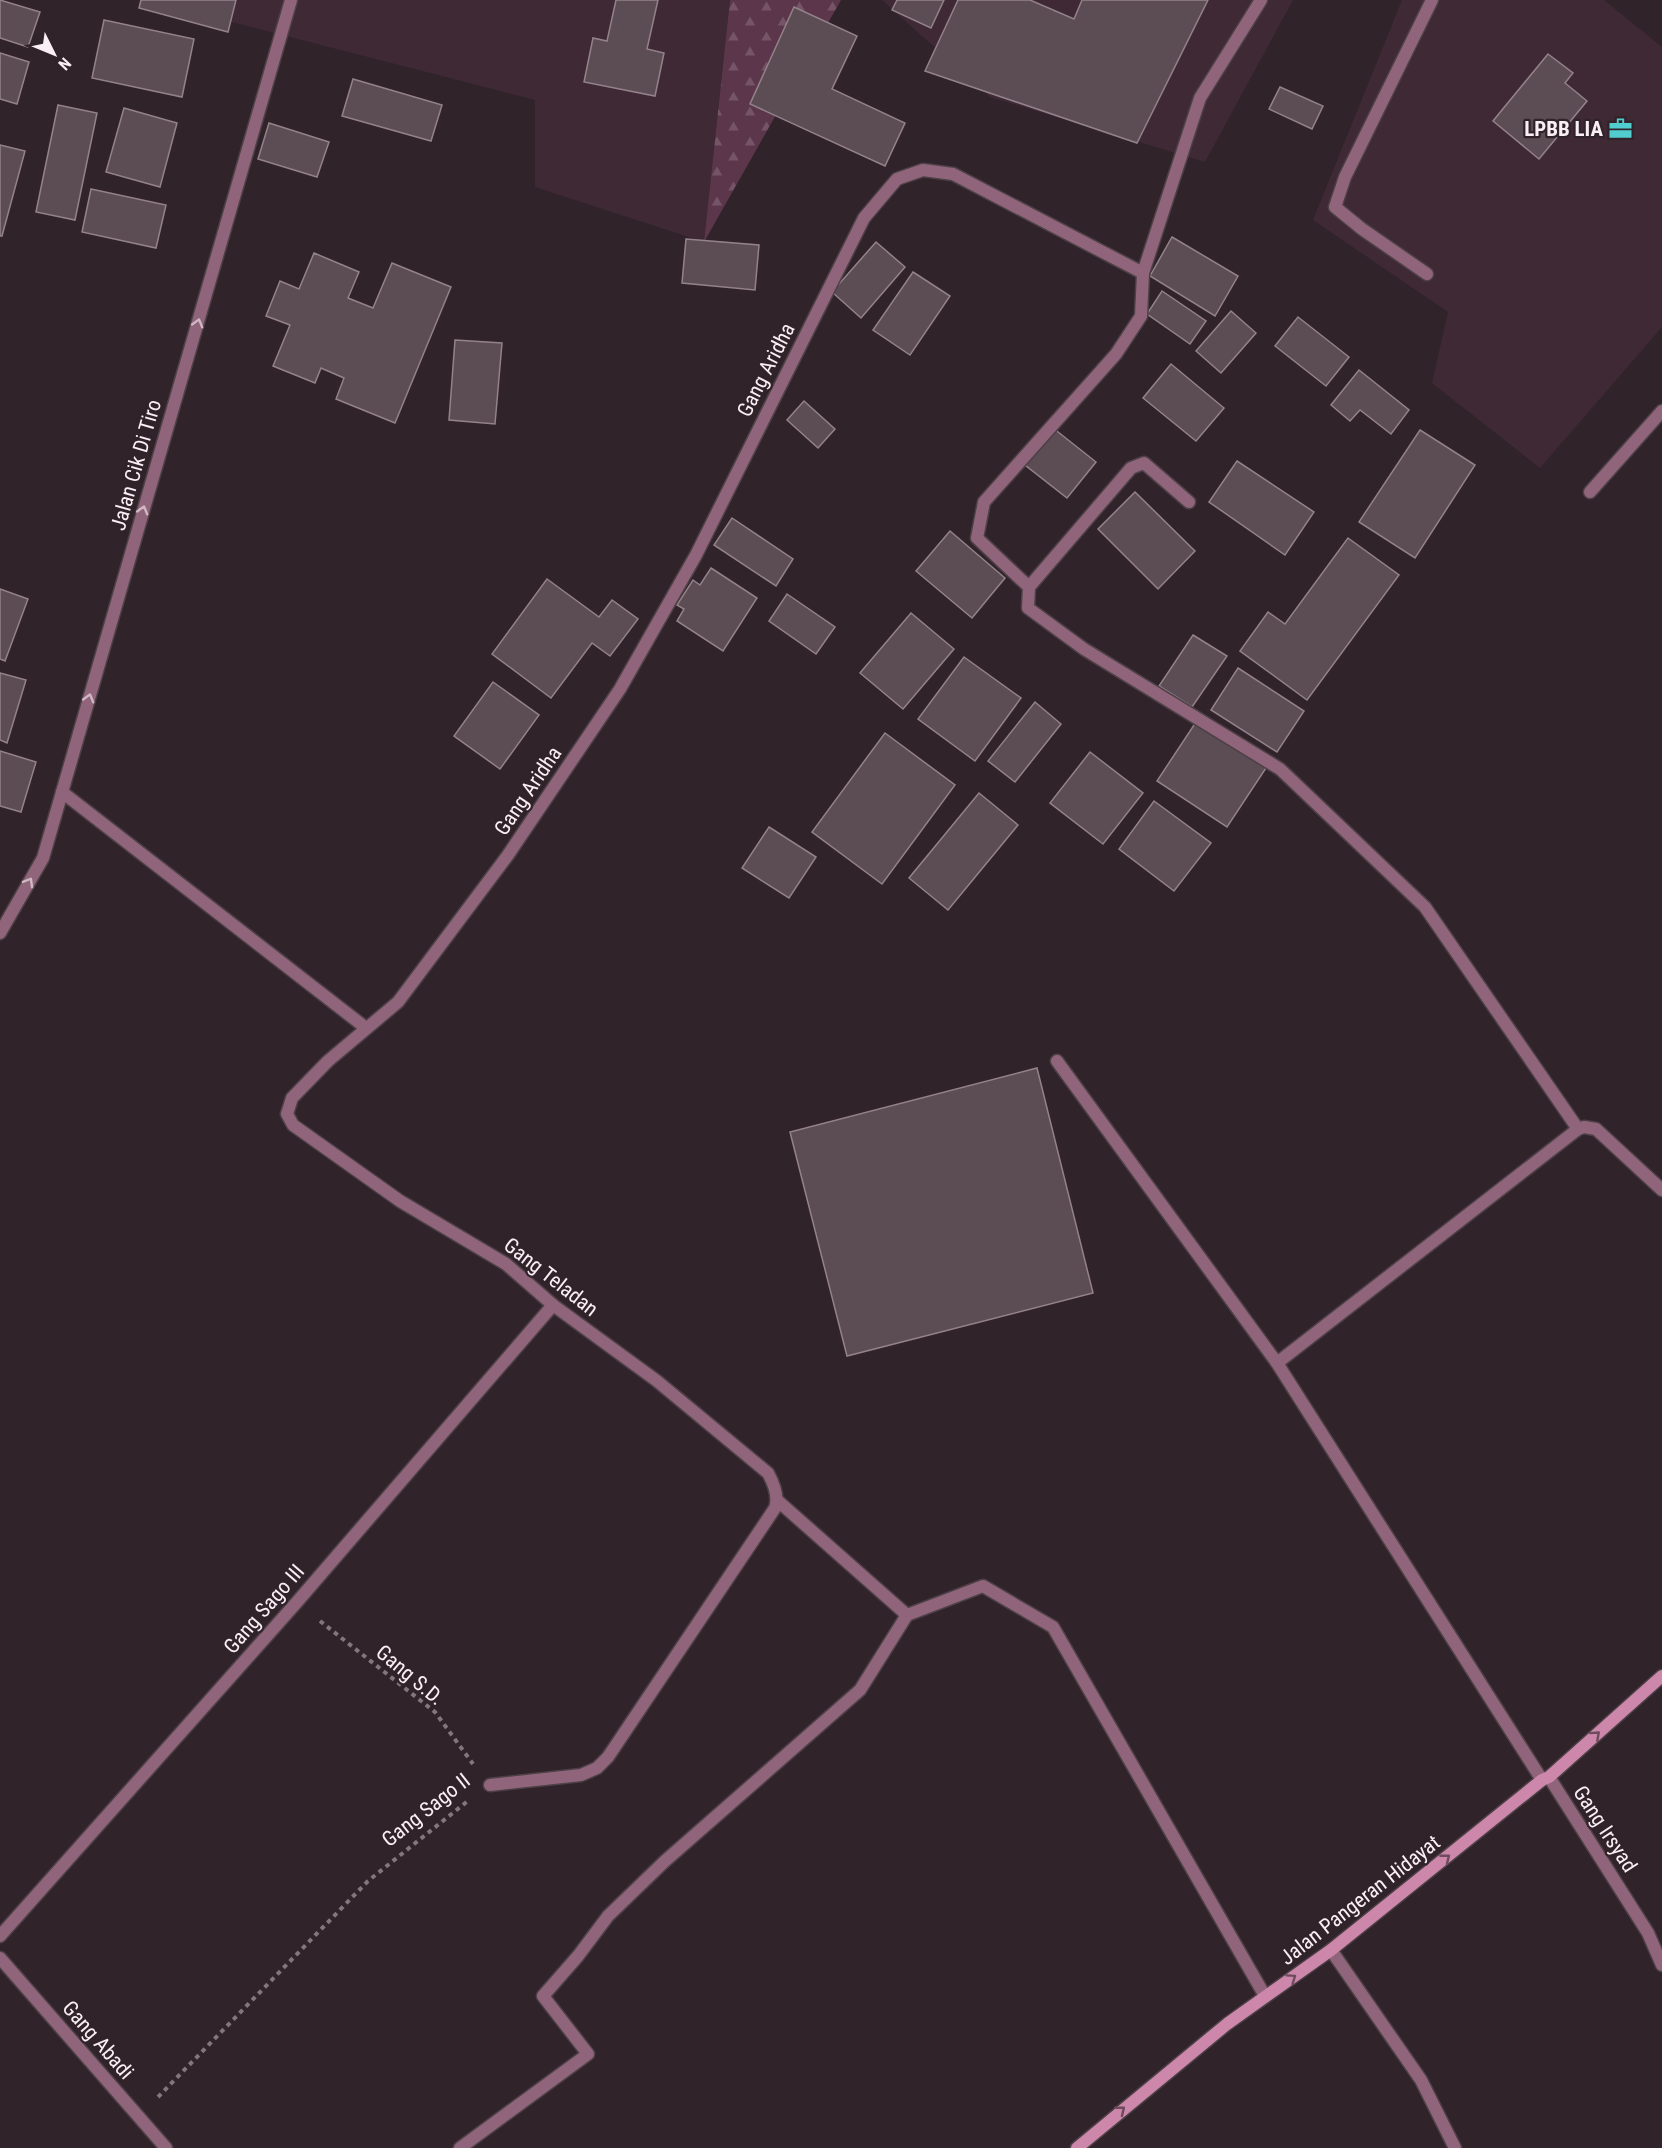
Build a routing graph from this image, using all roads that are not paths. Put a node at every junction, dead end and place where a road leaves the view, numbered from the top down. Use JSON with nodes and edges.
{"nodes":[{"id":1,"x":291,"y":0,"type":"edge"},
{"id":2,"x":1261,"y":0,"type":"edge"},
{"id":3,"x":1432,"y":0,"type":"edge"},
{"id":4,"x":1143,"y":273,"type":"junction"},
{"id":5,"x":1427,"y":274,"type":"dead end"},
{"id":6,"x":1662,"y":411,"type":"edge"},
{"id":7,"x":1590,"y":492,"type":"dead end"},
{"id":8,"x":1190,"y":502,"type":"dead end"},
{"id":9,"x":1029,"y":587,"type":"junction"},
{"id":10,"x":62,"y":792,"type":"junction"},
{"id":11,"x":0,"y":933,"type":"edge"},
{"id":12,"x":366,"y":1028,"type":"junction"},
{"id":13,"x":345,"y":1046,"type":"joint"},
{"id":14,"x":1057,"y":1061,"type":"dead end"},
{"id":15,"x":1578,"y":1130,"type":"junction"},
{"id":16,"x":1662,"y":1190,"type":"edge"},
{"id":17,"x":553,"y":1305,"type":"junction"},
{"id":18,"x":1277,"y":1363,"type":"junction"},
{"id":19,"x":776,"y":1505,"type":"junction"},
{"id":20,"x":907,"y":1615,"type":"junction"},
{"id":21,"x":1662,"y":1676,"type":"edge"},
{"id":22,"x":1545,"y":1779,"type":"junction"},
{"id":23,"x":490,"y":1785,"type":"road end"},
{"id":24,"x":0,"y":1936,"type":"edge"},
{"id":25,"x":1331,"y":1950,"type":"junction"},
{"id":26,"x":0,"y":1958,"type":"edge"},
{"id":27,"x":1662,"y":1965,"type":"edge"},
{"id":28,"x":1265,"y":1996,"type":"junction"},
{"id":29,"x":166,"y":2148,"type":"edge"},
{"id":30,"x":460,"y":2148,"type":"edge"},
{"id":31,"x":1077,"y":2148,"type":"edge"},
{"id":32,"x":1455,"y":2148,"type":"edge"}],
"edges":[{"from":10,"to":1,"type":"street","name":"Jalan Cik Di Tiro","one_way":true},
{"from":2,"to":4,"type":"street"},
{"from":3,"to":5,"type":"street"},
{"from":4,"to":9,"type":"street"},
{"from":4,"to":12,"type":"street","name":"Gang Aridha"},
{"from":6,"to":7,"type":"street"},
{"from":8,"to":9,"type":"street"},
{"from":9,"to":15,"type":"street"},
{"from":11,"to":10,"type":"street","name":"Jalan Cik Di Tiro","one_way":true},
{"from":10,"to":12,"type":"street"},
{"from":12,"to":13,"type":"street","name":"Gang Aridha"},
{"from":13,"to":17,"type":"street","name":"Gang Teladan"},
{"from":14,"to":18,"type":"street","name":"Gang Irsyad"},
{"from":15,"to":16,"type":"street"},
{"from":15,"to":18,"type":"street"},
{"from":17,"to":19,"type":"street","name":"Gang Teladan"},
{"from":17,"to":24,"type":"street","name":"Gang Sago III"},
{"from":18,"to":22,"type":"street","name":"Gang Irsyad"},
{"from":19,"to":20,"type":"street"},
{"from":19,"to":23,"type":"street","name":"Gang Sago II"},
{"from":20,"to":28,"type":"street"},
{"from":20,"to":30,"type":"street"},
{"from":22,"to":21,"type":"main road","name":"Jalan Pangeran Hidayat","one_way":true},
{"from":25,"to":22,"type":"main road","name":"Jalan Pangeran Hidayat","one_way":true},
{"from":22,"to":27,"type":"street","name":"Gang Irsyad"},
{"from":28,"to":25,"type":"main road","name":"Jalan Pangeran Hidayat","one_way":true},
{"from":25,"to":32,"type":"street"},
{"from":26,"to":29,"type":"street","name":"Gang Abadi"},
{"from":31,"to":28,"type":"main road","name":"Jalan Pangeran Hidayat","one_way":true}]}
